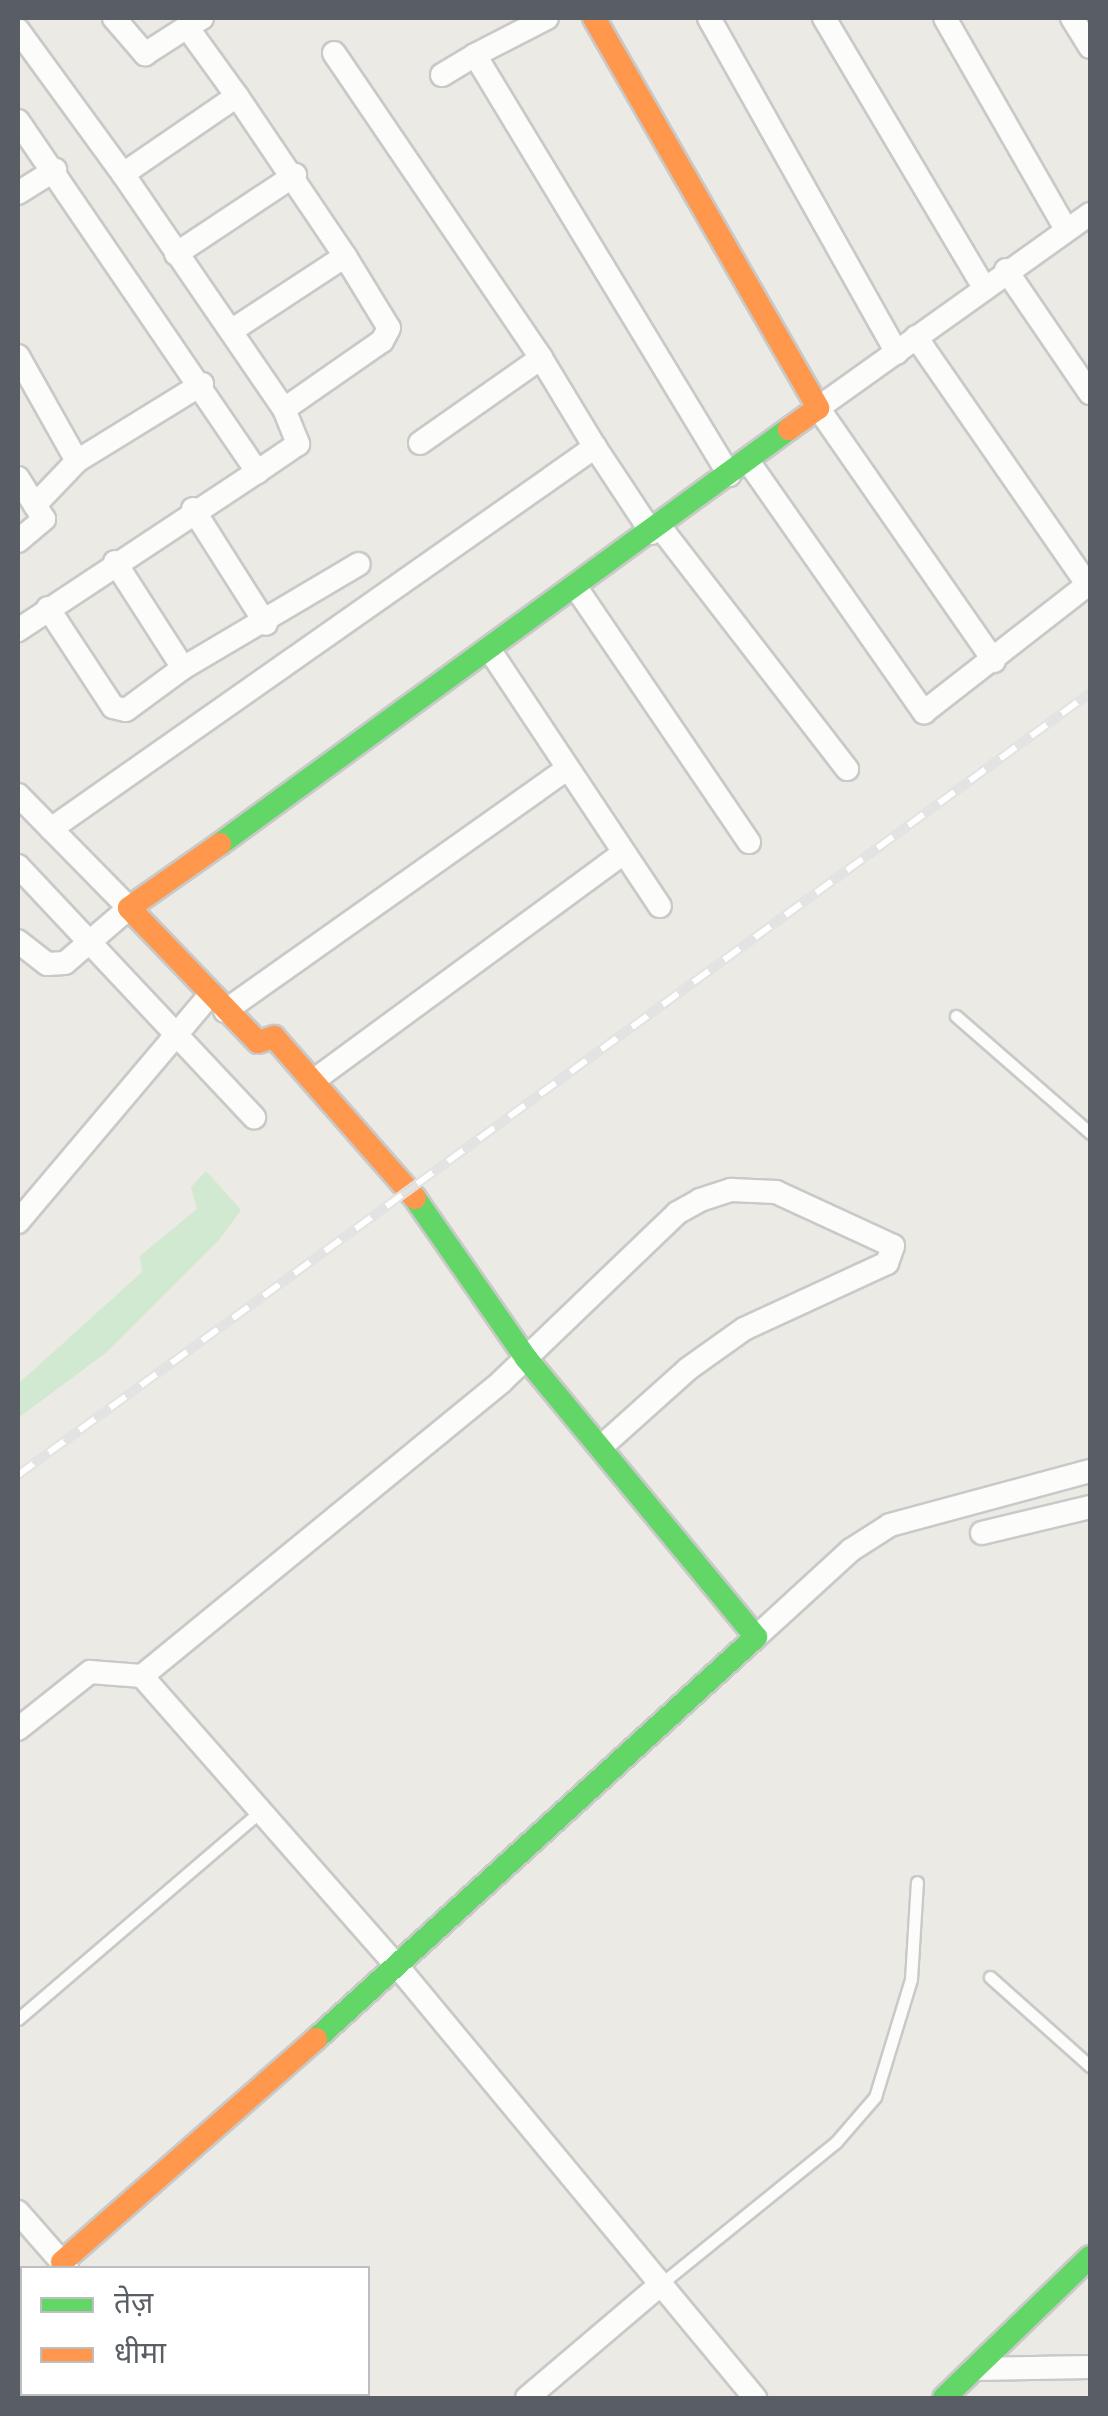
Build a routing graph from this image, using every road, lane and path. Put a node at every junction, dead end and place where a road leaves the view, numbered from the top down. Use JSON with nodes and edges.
{"nodes":[{"id":1,"x":114,"y":18,"type":"edge"},
{"id":2,"x":548,"y":18,"type":"edge"},
{"id":3,"x":594,"y":18,"type":"edge"},
{"id":4,"x":709,"y":18,"type":"edge"},
{"id":5,"x":824,"y":18,"type":"edge"},
{"id":6,"x":945,"y":18,"type":"edge"},
{"id":7,"x":1072,"y":18,"type":"edge"},
{"id":8,"x":195,"y":22,"type":"edge"},
{"id":9,"x":18,"y":30,"type":"edge"},
{"id":10,"x":1090,"y":47,"type":"edge"},
{"id":11,"x":334,"y":53,"type":"dead end"},
{"id":12,"x":474,"y":55,"type":"junction"},
{"id":13,"x":442,"y":75,"type":"dead end"},
{"id":14,"x":236,"y":96,"type":"junction"},
{"id":15,"x":18,"y":122,"type":"edge"},
{"id":16,"x":55,"y":170,"type":"junction"},
{"id":17,"x":122,"y":174,"type":"junction"},
{"id":18,"x":296,"y":175,"type":"junction"},
{"id":19,"x":18,"y":193,"type":"edge"},
{"id":20,"x":1083,"y":223,"type":"edge"},
{"id":21,"x":176,"y":254,"type":"junction"},
{"id":22,"x":345,"y":256,"type":"junction"},
{"id":23,"x":1006,"y":270,"type":"junction"},
{"id":24,"x":984,"y":287,"type":"junction"},
{"id":25,"x":231,"y":331,"type":"junction"},
{"id":26,"x":916,"y":337,"type":"junction"},
{"id":27,"x":897,"y":353,"type":"junction"},
{"id":28,"x":18,"y":356,"type":"edge"},
{"id":29,"x":541,"y":358,"type":"junction"},
{"id":30,"x":202,"y":384,"type":"junction"},
{"id":31,"x":1090,"y":392,"type":"edge"},
{"id":32,"x":818,"y":408,"type":"junction"},
{"id":33,"x":284,"y":409,"type":"junction"},
{"id":34,"x":420,"y":444,"type":"dead end"},
{"id":35,"x":594,"y":447,"type":"junction"},
{"id":36,"x":77,"y":461,"type":"junction"},
{"id":37,"x":738,"y":468,"type":"junction"},
{"id":38,"x":257,"y":472,"type":"junction"},
{"id":39,"x":18,"y":478,"type":"edge"},
{"id":40,"x":35,"y":505,"type":"junction"},
{"id":41,"x":193,"y":509,"type":"junction"},
{"id":42,"x":656,"y":530,"type":"junction"},
{"id":43,"x":18,"y":540,"type":"edge"},
{"id":44,"x":115,"y":562,"type":"junction"},
{"id":45,"x":358,"y":564,"type":"dead end"},
{"id":46,"x":1089,"y":584,"type":"edge"},
{"id":47,"x":577,"y":588,"type":"junction"},
{"id":48,"x":48,"y":608,"type":"junction"},
{"id":49,"x":266,"y":624,"type":"junction"},
{"id":50,"x":18,"y":630,"type":"edge"},
{"id":51,"x":491,"y":652,"type":"junction"},
{"id":52,"x":994,"y":661,"type":"junction"},
{"id":53,"x":183,"y":668,"type":"junction"},
{"id":54,"x":567,"y":769,"type":"junction"},
{"id":55,"x":847,"y":769,"type":"dead end"},
{"id":56,"x":18,"y":795,"type":"edge"},
{"id":57,"x":51,"y":829,"type":"junction"},
{"id":58,"x":749,"y":842,"type":"dead end"},
{"id":59,"x":623,"y":853,"type":"junction"},
{"id":60,"x":18,"y":866,"type":"edge"},
{"id":61,"x":660,"y":906,"type":"dead end"},
{"id":62,"x":128,"y":908,"type":"junction"},
{"id":63,"x":18,"y":942,"type":"edge"},
{"id":64,"x":89,"y":942,"type":"junction"},
{"id":65,"x":217,"y":1004,"type":"junction"},
{"id":66,"x":956,"y":1016,"type":"dead end"},
{"id":67,"x":177,"y":1032,"type":"junction"},
{"id":68,"x":313,"y":1081,"type":"junction"},
{"id":69,"x":254,"y":1117,"type":"dead end"},
{"id":70,"x":1090,"y":1133,"type":"edge"},
{"id":71,"x":18,"y":1222,"type":"edge"},
{"id":72,"x":526,"y":1358,"type":"junction"},
{"id":73,"x":600,"y":1448,"type":"junction"},
{"id":74,"x":1090,"y":1471,"type":"edge"},
{"id":75,"x":1090,"y":1507,"type":"edge"},
{"id":76,"x":982,"y":1533,"type":"dead end"},
{"id":77,"x":756,"y":1637,"type":"junction"},
{"id":78,"x":142,"y":1676,"type":"junction"},
{"id":79,"x":18,"y":1729,"type":"edge"},
{"id":80,"x":261,"y":1811,"type":"junction"},
{"id":81,"x":917,"y":1882,"type":"dead end"},
{"id":82,"x":398,"y":1967,"type":"junction"},
{"id":83,"x":990,"y":1977,"type":"dead end"},
{"id":84,"x":18,"y":2019,"type":"edge"},
{"id":85,"x":1090,"y":2066,"type":"edge"},
{"id":86,"x":18,"y":2212,"type":"edge"},
{"id":87,"x":1090,"y":2257,"type":"edge"},
{"id":88,"x":64,"y":2265,"type":"edge"},
{"id":89,"x":662,"y":2283,"type":"junction"},
{"id":90,"x":1090,"y":2367,"type":"edge"},
{"id":91,"x":974,"y":2369,"type":"junction"},
{"id":92,"x":527,"y":2398,"type":"edge"},
{"id":93,"x":755,"y":2398,"type":"edge"},
{"id":94,"x":944,"y":2398,"type":"edge"}],
"edges":[{"from":1,"to":8,"type":"street"},
{"from":2,"to":12,"type":"street"},
{"from":3,"to":32,"type":"street"},
{"from":4,"to":27,"type":"street"},
{"from":5,"to":24,"type":"street"},
{"from":6,"to":20,"type":"street"},
{"from":7,"to":10,"type":"street"},
{"from":8,"to":14,"type":"street"},
{"from":9,"to":17,"type":"street"},
{"from":11,"to":29,"type":"street"},
{"from":12,"to":13,"type":"street"},
{"from":12,"to":37,"type":"street"},
{"from":14,"to":17,"type":"street"},
{"from":14,"to":18,"type":"street"},
{"from":15,"to":16,"type":"street"},
{"from":16,"to":19,"type":"street"},
{"from":16,"to":30,"type":"street"},
{"from":17,"to":21,"type":"street"},
{"from":18,"to":21,"type":"street"},
{"from":18,"to":22,"type":"street"},
{"from":20,"to":23,"type":"street"},
{"from":21,"to":25,"type":"street"},
{"from":22,"to":25,"type":"street"},
{"from":22,"to":33,"type":"street"},
{"from":23,"to":24,"type":"street"},
{"from":23,"to":31,"type":"street"},
{"from":24,"to":26,"type":"street"},
{"from":25,"to":33,"type":"street"},
{"from":26,"to":27,"type":"street"},
{"from":26,"to":46,"type":"street"},
{"from":27,"to":32,"type":"street"},
{"from":28,"to":36,"type":"street"},
{"from":29,"to":34,"type":"street"},
{"from":29,"to":35,"type":"street"},
{"from":30,"to":36,"type":"street"},
{"from":30,"to":38,"type":"street"},
{"from":32,"to":37,"type":"street"},
{"from":32,"to":52,"type":"street"},
{"from":33,"to":38,"type":"street"},
{"from":35,"to":42,"type":"street"},
{"from":35,"to":57,"type":"street"},
{"from":36,"to":40,"type":"street"},
{"from":37,"to":42,"type":"street"},
{"from":37,"to":52,"type":"street"},
{"from":38,"to":41,"type":"street"},
{"from":39,"to":40,"type":"street"},
{"from":40,"to":43,"type":"street"},
{"from":41,"to":44,"type":"street"},
{"from":41,"to":49,"type":"street"},
{"from":42,"to":47,"type":"street"},
{"from":42,"to":55,"type":"street"},
{"from":44,"to":48,"type":"street"},
{"from":44,"to":53,"type":"street"},
{"from":45,"to":49,"type":"street"},
{"from":46,"to":52,"type":"street"},
{"from":47,"to":51,"type":"street"},
{"from":47,"to":58,"type":"street"},
{"from":48,"to":50,"type":"street"},
{"from":48,"to":53,"type":"street"},
{"from":49,"to":53,"type":"street"},
{"from":51,"to":54,"type":"street"},
{"from":51,"to":62,"type":"street"},
{"from":54,"to":59,"type":"street"},
{"from":54,"to":65,"type":"street"},
{"from":56,"to":57,"type":"street"},
{"from":57,"to":62,"type":"street"},
{"from":59,"to":61,"type":"street"},
{"from":59,"to":68,"type":"street"},
{"from":60,"to":64,"type":"street"},
{"from":62,"to":64,"type":"street"},
{"from":62,"to":65,"type":"street"},
{"from":63,"to":64,"type":"street"},
{"from":64,"to":67,"type":"street"},
{"from":65,"to":67,"type":"street"},
{"from":65,"to":68,"type":"street"},
{"from":66,"to":70,"type":"lane"},
{"from":67,"to":69,"type":"street"},
{"from":67,"to":71,"type":"street"},
{"from":68,"to":72,"type":"street"},
{"from":72,"to":73,"type":"street"},
{"from":72,"to":73,"type":"street"},
{"from":72,"to":78,"type":"street"},
{"from":73,"to":77,"type":"street"},
{"from":74,"to":77,"type":"street"},
{"from":75,"to":76,"type":"street"},
{"from":77,"to":82,"type":"street"},
{"from":78,"to":79,"type":"street"},
{"from":78,"to":80,"type":"street"},
{"from":80,"to":82,"type":"street"},
{"from":80,"to":84,"type":"lane"},
{"from":81,"to":89,"type":"lane"},
{"from":82,"to":88,"type":"street"},
{"from":82,"to":89,"type":"street"},
{"from":83,"to":85,"type":"lane"},
{"from":86,"to":88,"type":"street"},
{"from":87,"to":91,"type":"street"},
{"from":89,"to":92,"type":"street"},
{"from":89,"to":93,"type":"street"},
{"from":90,"to":91,"type":"street"},
{"from":91,"to":94,"type":"street"}]}
